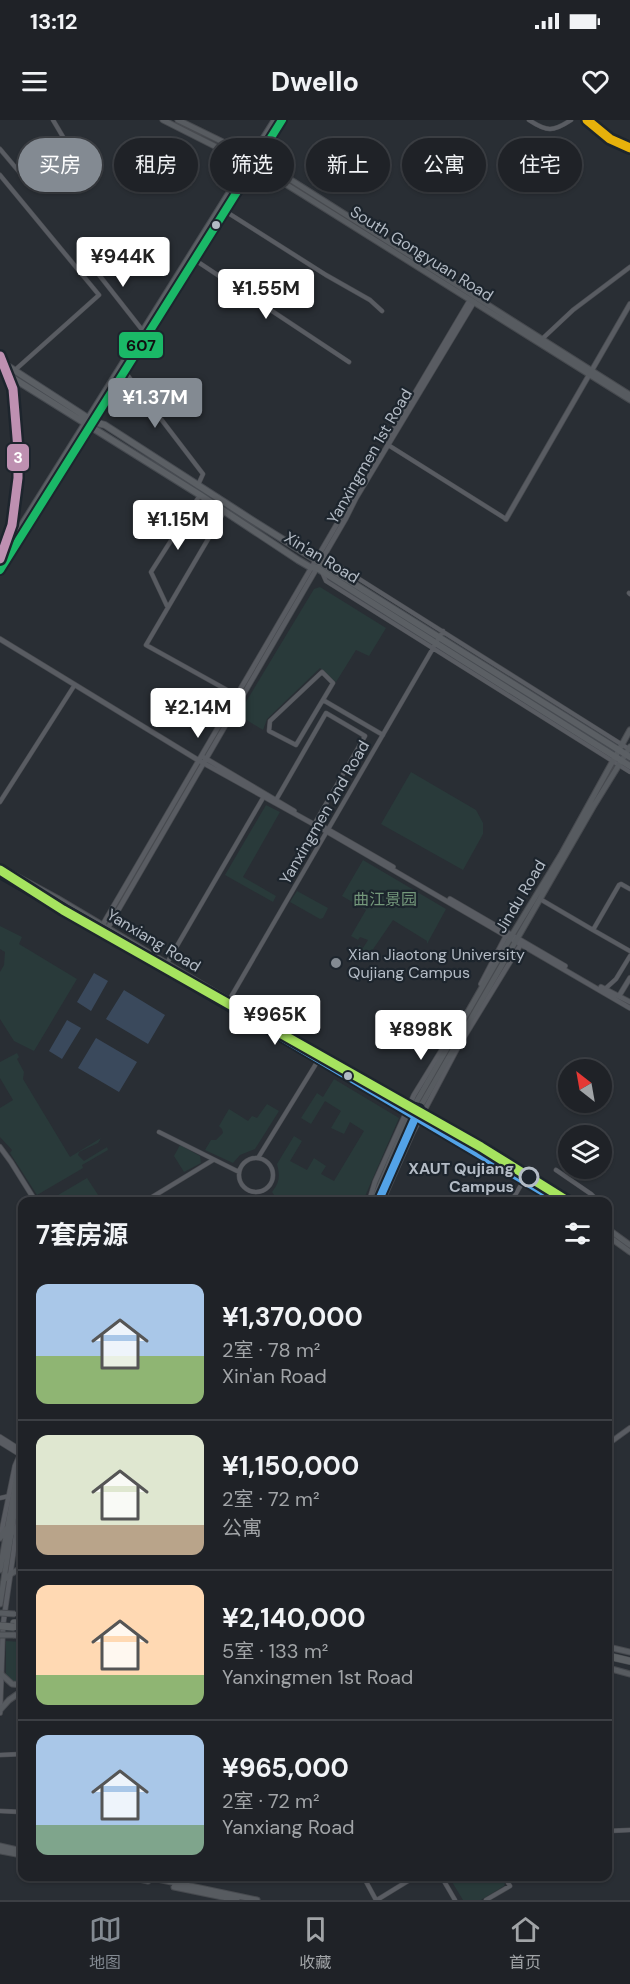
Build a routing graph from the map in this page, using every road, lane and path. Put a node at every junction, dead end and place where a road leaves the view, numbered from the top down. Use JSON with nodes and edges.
{"nodes":[{"id":1,"x":53,"y":120,"type":"edge"},
{"id":2,"x":163,"y":120,"type":"edge"},
{"id":3,"x":178,"y":120,"type":"edge"},
{"id":4,"x":275,"y":120,"type":"edge"},
{"id":5,"x":282,"y":120,"type":"edge"},
{"id":6,"x":529,"y":120,"type":"edge"},
{"id":7,"x":571,"y":120,"type":"edge"},
{"id":8,"x":211,"y":138,"type":"edge"},
{"id":9,"x":266,"y":138,"type":"edge"},
{"id":10,"x":270,"y":138,"type":"edge"},
{"id":11,"x":210,"y":141,"type":"edge"},
{"id":12,"x":0,"y":149,"type":"edge"},
{"id":13,"x":0,"y":175,"type":"edge"},
{"id":14,"x":294,"y":186,"type":"edge"},
{"id":15,"x":294,"y":187,"type":"edge"},
{"id":16,"x":234,"y":192,"type":"edge"},
{"id":17,"x":236,"y":192,"type":"edge"},
{"id":18,"x":225,"y":211,"type":"junction"},
{"id":19,"x":85,"y":257,"type":"dead end"},
{"id":20,"x":194,"y":260,"type":"junction"},
{"id":21,"x":630,"y":267,"type":"edge"},
{"id":22,"x":472,"y":301,"type":"junction"},
{"id":23,"x":630,"y":304,"type":"edge"},
{"id":24,"x":382,"y":311,"type":"dead end"},
{"id":25,"x":144,"y":332,"type":"junction"},
{"id":26,"x":540,"y":341,"type":"junction"},
{"id":27,"x":0,"y":361,"type":"edge"},
{"id":28,"x":350,"y":362,"type":"dead end"},
{"id":29,"x":0,"y":370,"type":"edge"},
{"id":30,"x":15,"y":371,"type":"junction"},
{"id":31,"x":124,"y":372,"type":"junction"},
{"id":32,"x":590,"y":372,"type":"junction"},
{"id":33,"x":630,"y":395,"type":"edge"},
{"id":34,"x":630,"y":400,"type":"edge"},
{"id":35,"x":90,"y":423,"type":"junction"},
{"id":36,"x":386,"y":444,"type":"junction"},
{"id":37,"x":198,"y":485,"type":"junction"},
{"id":38,"x":200,"y":495,"type":"junction"},
{"id":39,"x":224,"y":512,"type":"junction"},
{"id":40,"x":506,"y":519,"type":"joint"},
{"id":41,"x":0,"y":560,"type":"edge"},
{"id":42,"x":321,"y":562,"type":"junction"},
{"id":43,"x":316,"y":569,"type":"junction"},
{"id":44,"x":0,"y":570,"type":"edge"},
{"id":45,"x":167,"y":607,"type":"junction"},
{"id":46,"x":441,"y":634,"type":"junction"},
{"id":47,"x":0,"y":639,"type":"edge"},
{"id":48,"x":434,"y":645,"type":"junction"},
{"id":49,"x":74,"y":686,"type":"junction"},
{"id":50,"x":236,"y":695,"type":"junction"},
{"id":51,"x":322,"y":700,"type":"junction"},
{"id":52,"x":630,"y":730,"type":"edge"},
{"id":53,"x":383,"y":735,"type":"junction"},
{"id":54,"x":298,"y":741,"type":"junction"},
{"id":55,"x":308,"y":745,"type":"junction"},
{"id":56,"x":620,"y":747,"type":"junction"},
{"id":57,"x":629,"y":751,"type":"edge"},
{"id":58,"x":202,"y":759,"type":"junction"},
{"id":59,"x":617,"y":761,"type":"junction"},
{"id":60,"x":630,"y":766,"type":"edge"},
{"id":61,"x":630,"y":772,"type":"edge"},
{"id":62,"x":263,"y":798,"type":"junction"},
{"id":63,"x":276,"y":800,"type":"junction"},
{"id":64,"x":0,"y":802,"type":"edge"},
{"id":65,"x":315,"y":823,"type":"junction"},
{"id":66,"x":327,"y":830,"type":"junction"},
{"id":67,"x":0,"y":867,"type":"edge"},
{"id":68,"x":0,"y":873,"type":"edge"},
{"id":69,"x":630,"y":890,"type":"edge"},
{"id":70,"x":540,"y":899,"type":"junction"},
{"id":71,"x":104,"y":929,"type":"junction"},
{"id":72,"x":593,"y":930,"type":"junction"},
{"id":73,"x":514,"y":939,"type":"junction"},
{"id":74,"x":630,"y":951,"type":"edge"},
{"id":75,"x":630,"y":956,"type":"edge"},
{"id":76,"x":167,"y":963,"type":"junction"},
{"id":77,"x":630,"y":978,"type":"edge"},
{"id":78,"x":605,"y":989,"type":"junction"},
{"id":79,"x":619,"y":996,"type":"junction"},
{"id":80,"x":228,"y":1002,"type":"junction"},
{"id":81,"x":630,"y":1002,"type":"edge"},
{"id":82,"x":630,"y":1008,"type":"edge"},
{"id":83,"x":321,"y":1057,"type":"junction"},
{"id":84,"x":416,"y":1108,"type":"junction"},
{"id":85,"x":413,"y":1115,"type":"junction"},
{"id":86,"x":159,"y":1132,"type":"dead end"},
{"id":87,"x":0,"y":1147,"type":"edge"},
{"id":88,"x":258,"y":1158,"type":"junction"},
{"id":89,"x":213,"y":1160,"type":"junction"},
{"id":90,"x":556,"y":1170,"type":"dead end"},
{"id":91,"x":239,"y":1172,"type":"junction"},
{"id":92,"x":524,"y":1180,"type":"junction"},
{"id":93,"x":33,"y":1197,"type":"edge"},
{"id":94,"x":152,"y":1197,"type":"edge"},
{"id":95,"x":373,"y":1197,"type":"edge"},
{"id":96,"x":382,"y":1197,"type":"edge"},
{"id":97,"x":514,"y":1197,"type":"edge"},
{"id":98,"x":553,"y":1197,"type":"edge"},
{"id":99,"x":566,"y":1197,"type":"edge"},
{"id":100,"x":594,"y":1197,"type":"edge"},
{"id":101,"x":612,"y":1232,"type":"edge"},
{"id":102,"x":612,"y":1239,"type":"edge"},
{"id":103,"x":630,"y":1245,"type":"edge"},
{"id":104,"x":630,"y":1252,"type":"edge"},
{"id":105,"x":630,"y":1428,"type":"edge"},
{"id":106,"x":0,"y":1437,"type":"edge"},
{"id":107,"x":612,"y":1441,"type":"edge"},
{"id":108,"x":0,"y":1442,"type":"edge"},
{"id":109,"x":18,"y":1450,"type":"edge"},
{"id":110,"x":18,"y":1451,"type":"edge"},
{"id":111,"x":18,"y":1460,"type":"edge"},
{"id":112,"x":18,"y":1472,"type":"edge"},
{"id":113,"x":18,"y":1486,"type":"edge"},
{"id":114,"x":9,"y":1496,"type":"junction"},
{"id":115,"x":0,"y":1498,"type":"edge"},
{"id":116,"x":18,"y":1522,"type":"edge"},
{"id":117,"x":11,"y":1524,"type":"junction"},
{"id":118,"x":16,"y":1537,"type":"junction"},
{"id":119,"x":0,"y":1538,"type":"edge"},
{"id":120,"x":18,"y":1542,"type":"edge"},
{"id":121,"x":0,"y":1570,"type":"edge"},
{"id":122,"x":18,"y":1570,"type":"edge"},
{"id":123,"x":10,"y":1574,"type":"junction"},
{"id":124,"x":3,"y":1584,"type":"junction"},
{"id":125,"x":0,"y":1604,"type":"edge"},
{"id":126,"x":0,"y":1613,"type":"edge"},
{"id":127,"x":18,"y":1614,"type":"edge"},
{"id":128,"x":0,"y":1624,"type":"edge"},
{"id":129,"x":18,"y":1626,"type":"edge"},
{"id":130,"x":14,"y":1628,"type":"junction"},
{"id":131,"x":18,"y":1632,"type":"edge"},
{"id":132,"x":0,"y":1635,"type":"edge"},
{"id":133,"x":612,"y":1648,"type":"edge"},
{"id":134,"x":630,"y":1652,"type":"edge"},
{"id":135,"x":612,"y":1659,"type":"edge"},
{"id":136,"x":630,"y":1663,"type":"edge"},
{"id":137,"x":612,"y":1669,"type":"edge"},
{"id":138,"x":1,"y":1673,"type":"edge"},
{"id":139,"x":630,"y":1674,"type":"edge"},
{"id":140,"x":18,"y":1685,"type":"edge"},
{"id":141,"x":18,"y":1694,"type":"edge"},
{"id":142,"x":0,"y":1711,"type":"edge"},
{"id":143,"x":18,"y":1754,"type":"edge"},
{"id":144,"x":0,"y":1755,"type":"edge"},
{"id":145,"x":0,"y":1811,"type":"edge"},
{"id":146,"x":18,"y":1812,"type":"edge"},
{"id":147,"x":630,"y":1830,"type":"edge"},
{"id":148,"x":612,"y":1831,"type":"edge"},
{"id":149,"x":0,"y":1846,"type":"edge"},
{"id":150,"x":0,"y":1851,"type":"edge"},
{"id":151,"x":18,"y":1852,"type":"edge"},
{"id":152,"x":18,"y":1853,"type":"edge"},
{"id":153,"x":149,"y":1881,"type":"edge"},
{"id":154,"x":167,"y":1881,"type":"edge"},
{"id":155,"x":366,"y":1881,"type":"edge"},
{"id":156,"x":408,"y":1881,"type":"edge"},
{"id":157,"x":444,"y":1881,"type":"edge"},
{"id":158,"x":507,"y":1881,"type":"edge"},
{"id":159,"x":237,"y":1900,"type":"edge"},
{"id":160,"x":257,"y":1900,"type":"edge"},
{"id":161,"x":377,"y":1900,"type":"edge"},
{"id":162,"x":455,"y":1900,"type":"edge"},
{"id":163,"x":486,"y":1900,"type":"edge"}],
"edges":[{"from":1,"to":12,"type":"street"},
{"from":2,"to":11,"type":"main road","name":"South Gongyuan Road"},
{"from":3,"to":8,"type":"main road","name":"South Gongyuan Road"},
{"from":4,"to":9,"type":"main road"},
{"from":5,"to":10,"type":"main road"},
{"from":6,"to":7,"type":"street"},
{"from":13,"to":30,"type":"street"},
{"from":14,"to":26,"type":"main road","name":"South Gongyuan Road"},
{"from":15,"to":22,"type":"main road","name":"South Gongyuan Road"},
{"from":16,"to":25,"type":"main road"},
{"from":17,"to":18,"type":"main road"},
{"from":18,"to":20,"type":"main road"},
{"from":18,"to":24,"type":"street"},
{"from":19,"to":25,"type":"street"},
{"from":20,"to":28,"type":"street"},
{"from":20,"to":31,"type":"main road"},
{"from":21,"to":26,"type":"street"},
{"from":22,"to":26,"type":"main road","name":"South Gongyuan Road"},
{"from":22,"to":36,"type":"street","name":"Yanxingmen 1st Road"},
{"from":23,"to":32,"type":"street"},
{"from":25,"to":35,"type":"main road"},
{"from":26,"to":32,"type":"main road","name":"South Gongyuan Road"},
{"from":27,"to":30,"type":"main road","name":"Xin'an Road"},
{"from":29,"to":35,"type":"main road","name":"Xin'an Road"},
{"from":30,"to":35,"type":"main road","name":"Xin'an Road"},
{"from":31,"to":35,"type":"main road"},
{"from":31,"to":37,"type":"street"},
{"from":32,"to":33,"type":"main road","name":"South Gongyuan Road"},
{"from":32,"to":34,"type":"main road","name":"South Gongyuan Road"},
{"from":32,"to":40,"type":"street"},
{"from":35,"to":37,"type":"main road","name":"Xin'an Road"},
{"from":35,"to":38,"type":"main road","name":"Xin'an Road"},
{"from":35,"to":41,"type":"main road"},
{"from":35,"to":44,"type":"main road"},
{"from":36,"to":40,"type":"street"},
{"from":36,"to":42,"type":"street","name":"Yanxingmen 1st Road"},
{"from":37,"to":42,"type":"main road","name":"Xin'an Road"},
{"from":38,"to":39,"type":"main road","name":"Xin'an Road"},
{"from":38,"to":45,"type":"street"},
{"from":39,"to":43,"type":"main road","name":"Xin'an Road"},
{"from":39,"to":45,"type":"street"},
{"from":42,"to":43,"type":"street","name":"Yanxingmen 1st Road"},
{"from":42,"to":46,"type":"main road","name":"Xin'an Road"},
{"from":43,"to":48,"type":"main road","name":"Xin'an Road"},
{"from":43,"to":50,"type":"street","name":"Yanxingmen 1st Road"},
{"from":43,"to":58,"type":"street","name":"Yanxingmen 1st Road"},
{"from":45,"to":50,"type":"street"},
{"from":46,"to":48,"type":"street","name":"Yanxingmen 2nd Road"},
{"from":46,"to":56,"type":"main road","name":"Xin'an Road"},
{"from":47,"to":49,"type":"street"},
{"from":48,"to":53,"type":"street","name":"Yanxingmen 2nd Road"},
{"from":48,"to":59,"type":"main road","name":"Xin'an Road"},
{"from":49,"to":58,"type":"street"},
{"from":49,"to":64,"type":"street"},
{"from":50,"to":58,"type":"street","name":"Yanxingmen 1st Road"},
{"from":51,"to":53,"type":"street"},
{"from":51,"to":54,"type":"street"},
{"from":51,"to":54,"type":"street"},
{"from":52,"to":56,"type":"main road","name":"Jindu Road"},
{"from":53,"to":66,"type":"street","name":"Yanxingmen 2nd Road"},
{"from":54,"to":55,"type":"street"},
{"from":55,"to":63,"type":"street"},
{"from":55,"to":65,"type":"street"},
{"from":56,"to":57,"type":"main road","name":"Xin'an Road"},
{"from":56,"to":59,"type":"main road","name":"Jindu Road"},
{"from":57,"to":59,"type":"main road","name":"Jindu Road"},
{"from":58,"to":62,"type":"street"},
{"from":58,"to":63,"type":"street"},
{"from":58,"to":71,"type":"street","name":"Yanxingmen 1st Road"},
{"from":59,"to":60,"type":"main road","name":"Xin'an Road"},
{"from":59,"to":61,"type":"street"},
{"from":59,"to":70,"type":"main road","name":"Jindu Road"},
{"from":59,"to":73,"type":"main road","name":"Jindu Road"},
{"from":62,"to":66,"type":"street"},
{"from":62,"to":76,"type":"street"},
{"from":63,"to":65,"type":"street"},
{"from":65,"to":66,"type":"street"},
{"from":66,"to":73,"type":"street"},
{"from":66,"to":80,"type":"street","name":"Yanxingmen 2nd Road"},
{"from":67,"to":71,"type":"main road","name":"Yanxiang Road"},
{"from":68,"to":71,"type":"main road","name":"Yanxiang Road"},
{"from":69,"to":72,"type":"street"},
{"from":70,"to":72,"type":"street"},
{"from":70,"to":73,"type":"main road","name":"Jindu Road"},
{"from":71,"to":76,"type":"main road","name":"Yanxiang Road"},
{"from":71,"to":80,"type":"main road","name":"Yanxiang Road"},
{"from":72,"to":74,"type":"street"},
{"from":73,"to":78,"type":"street"},
{"from":73,"to":82,"type":"street"},
{"from":73,"to":84,"type":"main road","name":"Jindu Road"},
{"from":73,"to":84,"type":"street"},
{"from":75,"to":78,"type":"street"},
{"from":76,"to":80,"type":"main road","name":"Yanxiang Road"},
{"from":77,"to":79,"type":"street"},
{"from":78,"to":79,"type":"street"},
{"from":79,"to":81,"type":"street"},
{"from":80,"to":83,"type":"main road","name":"Yanxiang Road"},
{"from":83,"to":84,"type":"main road","name":"Yanxiang Road"},
{"from":83,"to":85,"type":"main road","name":"Yanxiang Road"},
{"from":83,"to":88,"type":"street"},
{"from":84,"to":85,"type":"main road","name":"Jindu Road"},
{"from":84,"to":85,"type":"street"},
{"from":84,"to":99,"type":"main road","name":"Yanxiang Road"},
{"from":85,"to":92,"type":"main road","name":"Yanxiang Road"},
{"from":85,"to":95,"type":"main road"},
{"from":85,"to":96,"type":"main road"},
{"from":86,"to":89,"type":"street"},
{"from":87,"to":93,"type":"street"},
{"from":88,"to":91,"type":"street"},
{"from":88,"to":91,"type":"street"},
{"from":89,"to":91,"type":"street"},
{"from":89,"to":94,"type":"street"},
{"from":90,"to":100,"type":"street"},
{"from":92,"to":97,"type":"street"},
{"from":92,"to":98,"type":"main road","name":"Yanxiang Road"},
{"from":101,"to":103,"type":"main road"},
{"from":102,"to":104,"type":"main road"},
{"from":105,"to":107,"type":"street"},
{"from":106,"to":109,"type":"street"},
{"from":108,"to":110,"type":"street"},
{"from":111,"to":114,"type":"street"},
{"from":112,"to":117,"type":"main road"},
{"from":113,"to":117,"type":"main road"},
{"from":114,"to":115,"type":"street"},
{"from":114,"to":119,"type":"street"},
{"from":116,"to":118,"type":"street"},
{"from":117,"to":118,"type":"main road"},
{"from":117,"to":119,"type":"main road"},
{"from":117,"to":121,"type":"main road"},
{"from":117,"to":124,"type":"main road"},
{"from":118,"to":120,"type":"main road"},
{"from":118,"to":123,"type":"street"},
{"from":122,"to":123,"type":"main road"},
{"from":123,"to":124,"type":"main road"},
{"from":123,"to":138,"type":"street"},
{"from":124,"to":125,"type":"main road"},
{"from":126,"to":127,"type":"main road","bridge":true},
{"from":128,"to":130,"type":"highway","bridge":true},
{"from":129,"to":130,"type":"highway"},
{"from":130,"to":131,"type":"main road"},
{"from":130,"to":132,"type":"main road","bridge":true},
{"from":133,"to":134,"type":"main road"},
{"from":135,"to":136,"type":"highway"},
{"from":137,"to":139,"type":"main road"},
{"from":138,"to":140,"type":"main road"},
{"from":138,"to":142,"type":"street"},
{"from":141,"to":142,"type":"main road"},
{"from":143,"to":144,"type":"street"},
{"from":145,"to":146,"type":"street"},
{"from":147,"to":148,"type":"street"},
{"from":149,"to":151,"type":"main road"},
{"from":150,"to":152,"type":"main road"},
{"from":153,"to":159,"type":"main road"},
{"from":154,"to":160,"type":"main road"},
{"from":155,"to":161,"type":"street"},
{"from":156,"to":161,"type":"street"},
{"from":157,"to":162,"type":"street"},
{"from":158,"to":163,"type":"street"}]}
